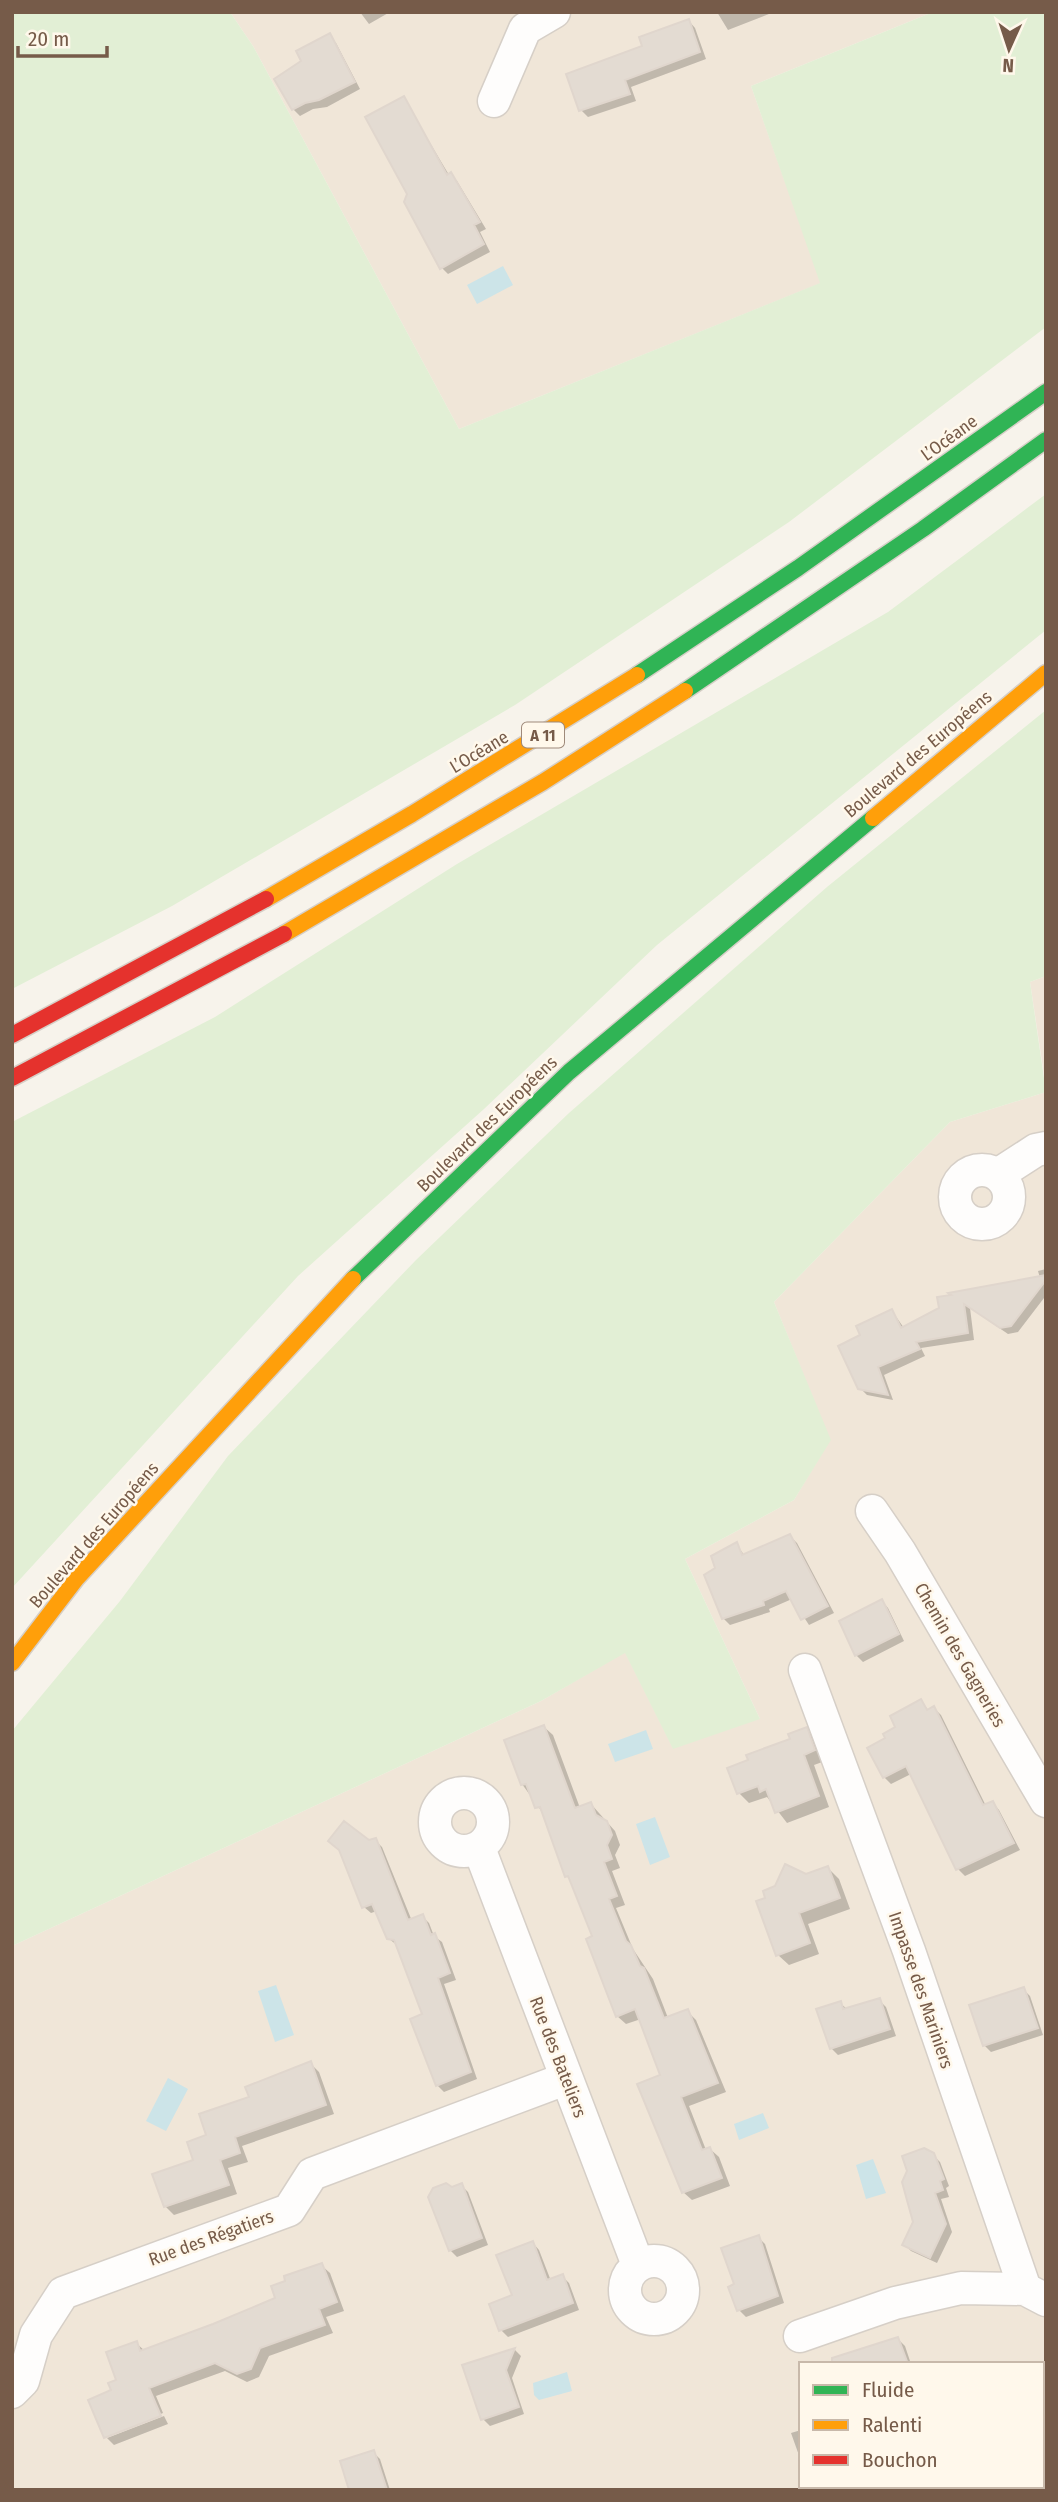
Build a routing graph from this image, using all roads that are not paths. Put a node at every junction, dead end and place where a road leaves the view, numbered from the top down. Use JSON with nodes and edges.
{"nodes":[{"id":1,"x":554,"y":12,"type":"edge"},
{"id":2,"x":494,"y":101,"type":"dead end"},
{"id":3,"x":1046,"y":392,"type":"edge"},
{"id":4,"x":1046,"y":440,"type":"edge"},
{"id":5,"x":1035,"y":668,"type":"edge"},
{"id":6,"x":723,"y":921,"type":"dead end"},
{"id":7,"x":12,"y":1035,"type":"edge"},
{"id":8,"x":12,"y":1078,"type":"edge"},
{"id":9,"x":501,"y":1114,"type":"dead end"},
{"id":10,"x":1046,"y":1148,"type":"edge"},
{"id":11,"x":999,"y":1174,"type":"dead end"},
{"id":12,"x":373,"y":1236,"type":"dead end"},
{"id":13,"x":315,"y":1296,"type":"dead end"},
{"id":14,"x":872,"y":1511,"type":"dead end"},
{"id":15,"x":12,"y":1663,"type":"edge"},
{"id":16,"x":805,"y":1670,"type":"dead end"},
{"id":17,"x":1046,"y":1801,"type":"edge"},
{"id":18,"x":479,"y":1848,"type":"dead end"},
{"id":19,"x":565,"y":2079,"type":"junction"},
{"id":20,"x":638,"y":2265,"type":"dead end"},
{"id":21,"x":1035,"y":2294,"type":"edge"},
{"id":22,"x":800,"y":2336,"type":"dead end"},
{"id":23,"x":12,"y":2392,"type":"edge"}],
"edges":[{"from":1,"to":2,"type":"street"},
{"from":3,"to":7,"type":"main road","name":"L’Océane","number":"A 11"},
{"from":4,"to":8,"type":"main road","number":"A 11"},
{"from":5,"to":15,"type":"main road","name":"Boulevard des Européens"},
{"from":6,"to":9,"type":"main road","name":"Boulevard des Européens"},
{"from":10,"to":11,"type":"street"},
{"from":12,"to":13,"type":"main road"},
{"from":14,"to":17,"type":"street","name":"Chemin des Gagneries"},
{"from":16,"to":21,"type":"street","name":"Impasse des Mariniers"},
{"from":18,"to":19,"type":"street","name":"Rue des Bateliers"},
{"from":19,"to":20,"type":"street","name":"Rue des Bateliers"},
{"from":19,"to":23,"type":"street","name":"Rue des Régatiers"},
{"from":21,"to":22,"type":"street"}]}
